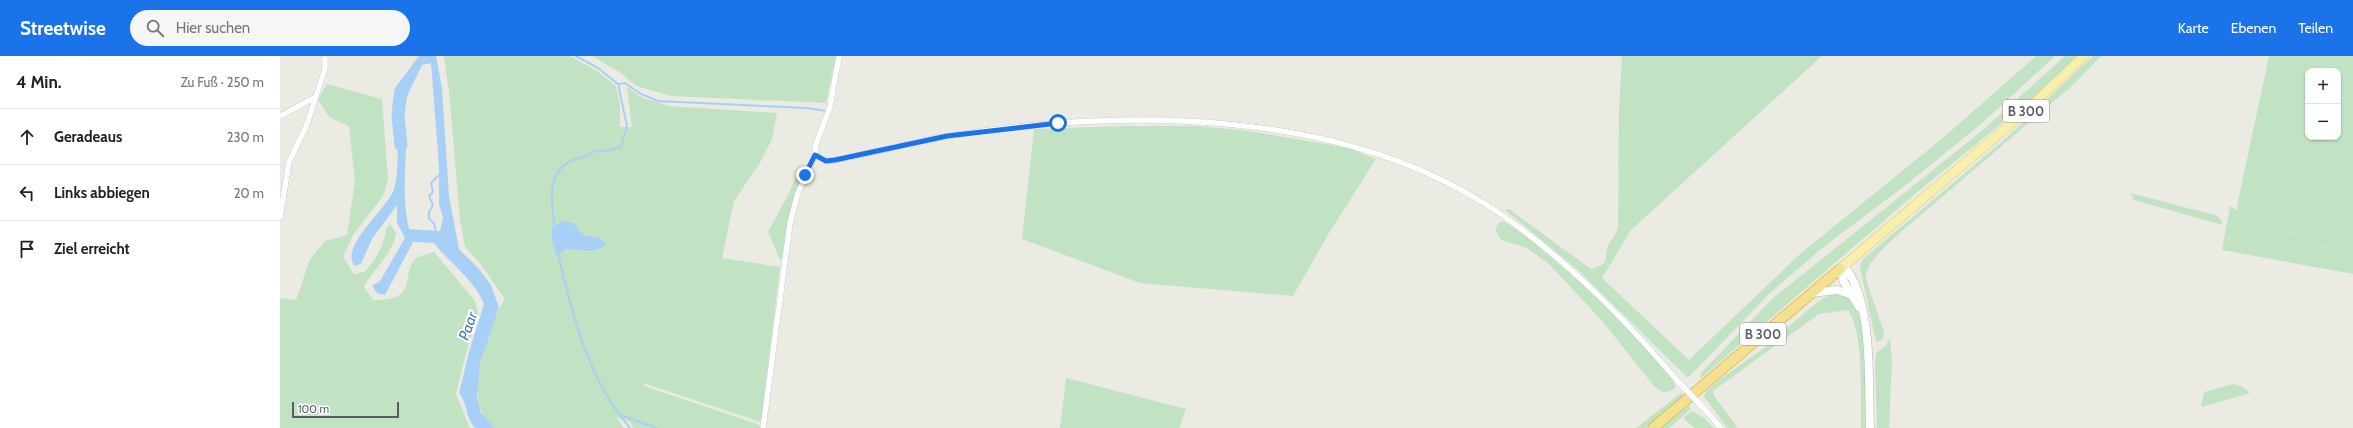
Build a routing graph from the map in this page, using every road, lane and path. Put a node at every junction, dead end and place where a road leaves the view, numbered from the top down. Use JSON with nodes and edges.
{"nodes":[{"id":1,"x":325,"y":56,"type":"edge"},
{"id":2,"x":839,"y":56,"type":"edge"},
{"id":3,"x":2084,"y":56,"type":"edge"},
{"id":4,"x":314,"y":98,"type":"junction"},
{"id":5,"x":280,"y":116,"type":"edge"},
{"id":6,"x":815,"y":155,"type":"junction"},
{"id":7,"x":280,"y":217,"type":"edge"},
{"id":8,"x":1842,"y":268,"type":"junction"},
{"id":9,"x":1812,"y":293,"type":"junction"},
{"id":10,"x":1853,"y":295,"type":"junction"},
{"id":11,"x":1864,"y":319,"type":"junction"},
{"id":12,"x":763,"y":428,"type":"edge"},
{"id":13,"x":1653,"y":428,"type":"edge"},
{"id":14,"x":1721,"y":428,"type":"edge"},
{"id":15,"x":1870,"y":428,"type":"edge"}],
"edges":[{"from":1,"to":4,"type":"street"},
{"from":2,"to":6,"type":"street"},
{"from":3,"to":8,"type":"main road","number":"B 300"},
{"from":4,"to":5,"type":"street"},
{"from":4,"to":7,"type":"street"},
{"from":6,"to":12,"type":"street"},
{"from":6,"to":14,"type":"street","bridge":true},
{"from":8,"to":9,"type":"highway","number":"B 300"},
{"from":8,"to":10,"type":"main road"},
{"from":8,"to":11,"type":"main road"},
{"from":9,"to":10,"type":"main road"},
{"from":9,"to":13,"type":"highway","number":"B 300"},
{"from":10,"to":11,"type":"main road"},
{"from":11,"to":15,"type":"main road"}]}
